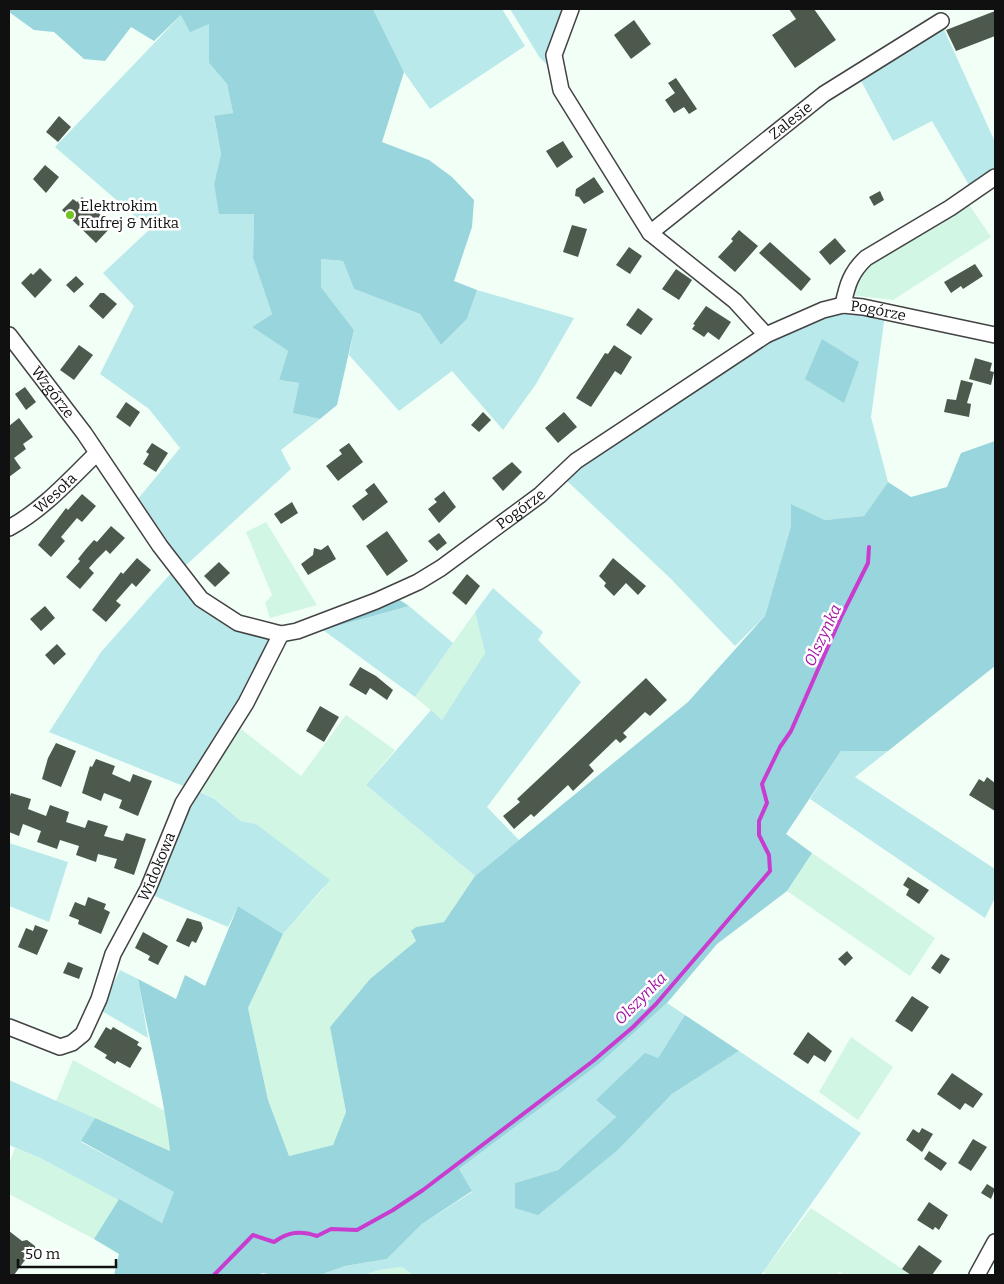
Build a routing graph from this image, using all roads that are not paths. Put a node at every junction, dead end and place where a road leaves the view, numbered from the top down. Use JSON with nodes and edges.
{"nodes":[{"id":1,"x":571,"y":9,"type":"edge"},
{"id":2,"x":941,"y":21,"type":"dead end"},
{"id":3,"x":995,"y":177,"type":"edge"},
{"id":4,"x":650,"y":233,"type":"junction"},
{"id":5,"x":843,"y":305,"type":"junction"},
{"id":6,"x":995,"y":334,"type":"edge"},
{"id":7,"x":9,"y":335,"type":"edge"},
{"id":8,"x":766,"y":335,"type":"junction"},
{"id":9,"x":97,"y":452,"type":"junction"},
{"id":10,"x":9,"y":528,"type":"edge"},
{"id":11,"x":282,"y":634,"type":"junction"},
{"id":12,"x":9,"y":1027,"type":"edge"},
{"id":13,"x":995,"y":1242,"type":"edge"},
{"id":14,"x":977,"y":1275,"type":"edge"}],
"edges":[{"from":1,"to":4,"type":"street"},
{"from":2,"to":4,"type":"street","name":"Zalesie"},
{"from":3,"to":5,"type":"street"},
{"from":4,"to":8,"type":"street"},
{"from":5,"to":6,"type":"street","name":"Pogórze"},
{"from":5,"to":8,"type":"street","name":"Pogórze"},
{"from":7,"to":9,"type":"street","name":"Wzgórze"},
{"from":8,"to":11,"type":"street","name":"Pogórze"},
{"from":9,"to":10,"type":"street","name":"Wesoła"},
{"from":9,"to":11,"type":"street","name":"Pogórze"},
{"from":11,"to":12,"type":"street","name":"Widokowa"},
{"from":13,"to":14,"type":"street"}]}
